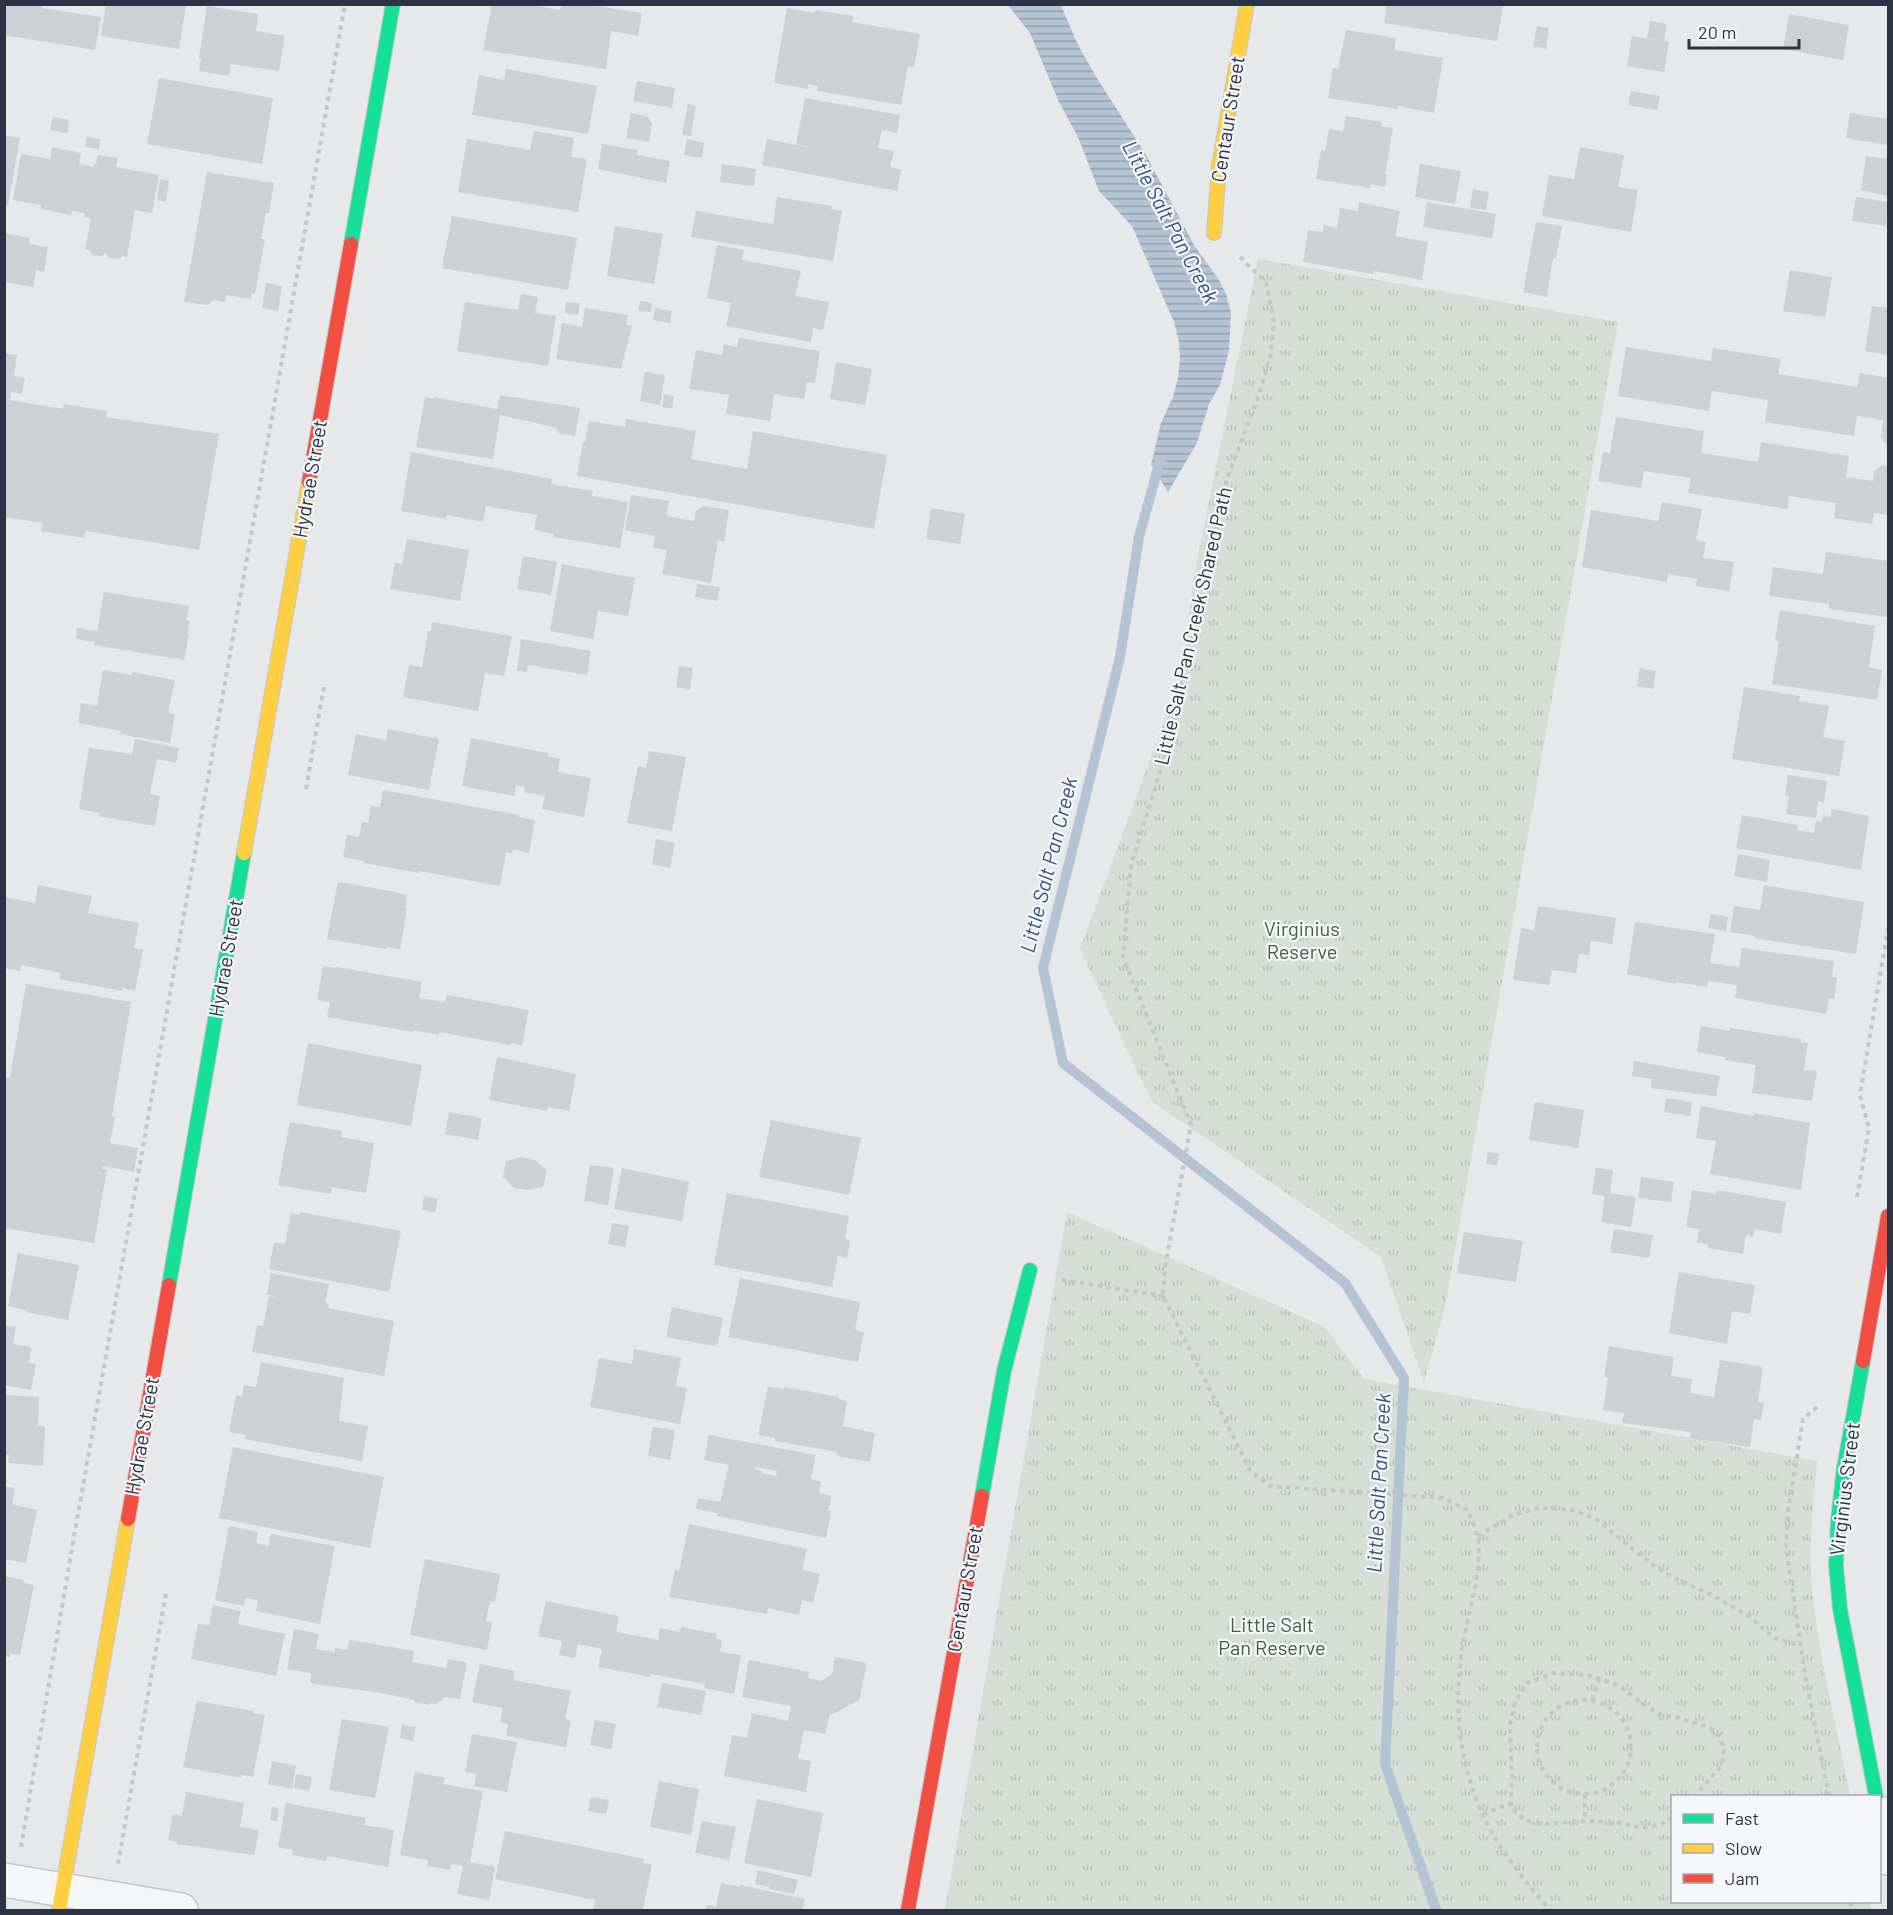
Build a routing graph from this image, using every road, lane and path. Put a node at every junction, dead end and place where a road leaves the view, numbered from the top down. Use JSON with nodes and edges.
{"nodes":[{"id":1,"x":345,"y":4,"type":"edge"},
{"id":2,"x":393,"y":4,"type":"edge"},
{"id":3,"x":1247,"y":4,"type":"edge"},
{"id":4,"x":1214,"y":233,"type":"joint"},
{"id":5,"x":324,"y":686,"type":"dead end"},
{"id":6,"x":306,"y":789,"type":"dead end"},
{"id":7,"x":1888,"y":1216,"type":"edge"},
{"id":8,"x":1030,"y":1270,"type":"joint"},
{"id":9,"x":1163,"y":1296,"type":"junction"},
{"id":10,"x":1478,"y":1536,"type":"junction"},
{"id":11,"x":166,"y":1593,"type":"dead end"},
{"id":12,"x":1801,"y":1645,"type":"dead end"},
{"id":13,"x":1599,"y":1679,"type":"junction"},
{"id":14,"x":1592,"y":1700,"type":"junction"},
{"id":15,"x":1585,"y":1794,"type":"junction"},
{"id":16,"x":1697,"y":1795,"type":"edge"},
{"id":17,"x":1876,"y":1795,"type":"edge"},
{"id":18,"x":1511,"y":1803,"type":"junction"},
{"id":19,"x":1483,"y":1814,"type":"junction"},
{"id":20,"x":1671,"y":1818,"type":"edge"},
{"id":21,"x":1881,"y":1819,"type":"edge"},
{"id":22,"x":1585,"y":1821,"type":"junction"},
{"id":23,"x":1888,"y":1858,"type":"edge"},
{"id":24,"x":10,"y":1881,"type":"edge"},
{"id":25,"x":110,"y":1898,"type":"junction"},
{"id":26,"x":61,"y":1900,"type":"edge"},
{"id":27,"x":181,"y":1911,"type":"edge"},
{"id":28,"x":908,"y":1911,"type":"edge"},
{"id":29,"x":1550,"y":1911,"type":"edge"}],
"edges":[{"from":1,"to":24,"type":"path"},
{"from":2,"to":26,"type":"street","name":"Hydrae Street"},
{"from":3,"to":4,"type":"street","name":"Centaur Street"},
{"from":4,"to":9,"type":"path","name":"Little Salt Pan Creek Shared Path"},
{"from":5,"to":6,"type":"path"},
{"from":7,"to":17,"type":"street","name":"Virginius Street"},
{"from":8,"to":9,"type":"path"},
{"from":8,"to":28,"type":"street","name":"Centaur Street"},
{"from":9,"to":10,"type":"path"},
{"from":10,"to":12,"type":"path"},
{"from":10,"to":19,"type":"path"},
{"from":11,"to":25,"type":"path"},
{"from":13,"to":14,"type":"path"},
{"from":13,"to":16,"type":"path"},
{"from":13,"to":18,"type":"path"},
{"from":14,"to":15,"type":"path"},
{"from":14,"to":15,"type":"path"},
{"from":15,"to":22,"type":"path"},
{"from":18,"to":19,"type":"path"},
{"from":18,"to":22,"type":"path"},
{"from":19,"to":29,"type":"path"},
{"from":20,"to":22,"type":"path"},
{"from":21,"to":23,"type":"street"},
{"from":24,"to":26,"type":"street"},
{"from":25,"to":26,"type":"street"},
{"from":25,"to":27,"type":"street"}]}
